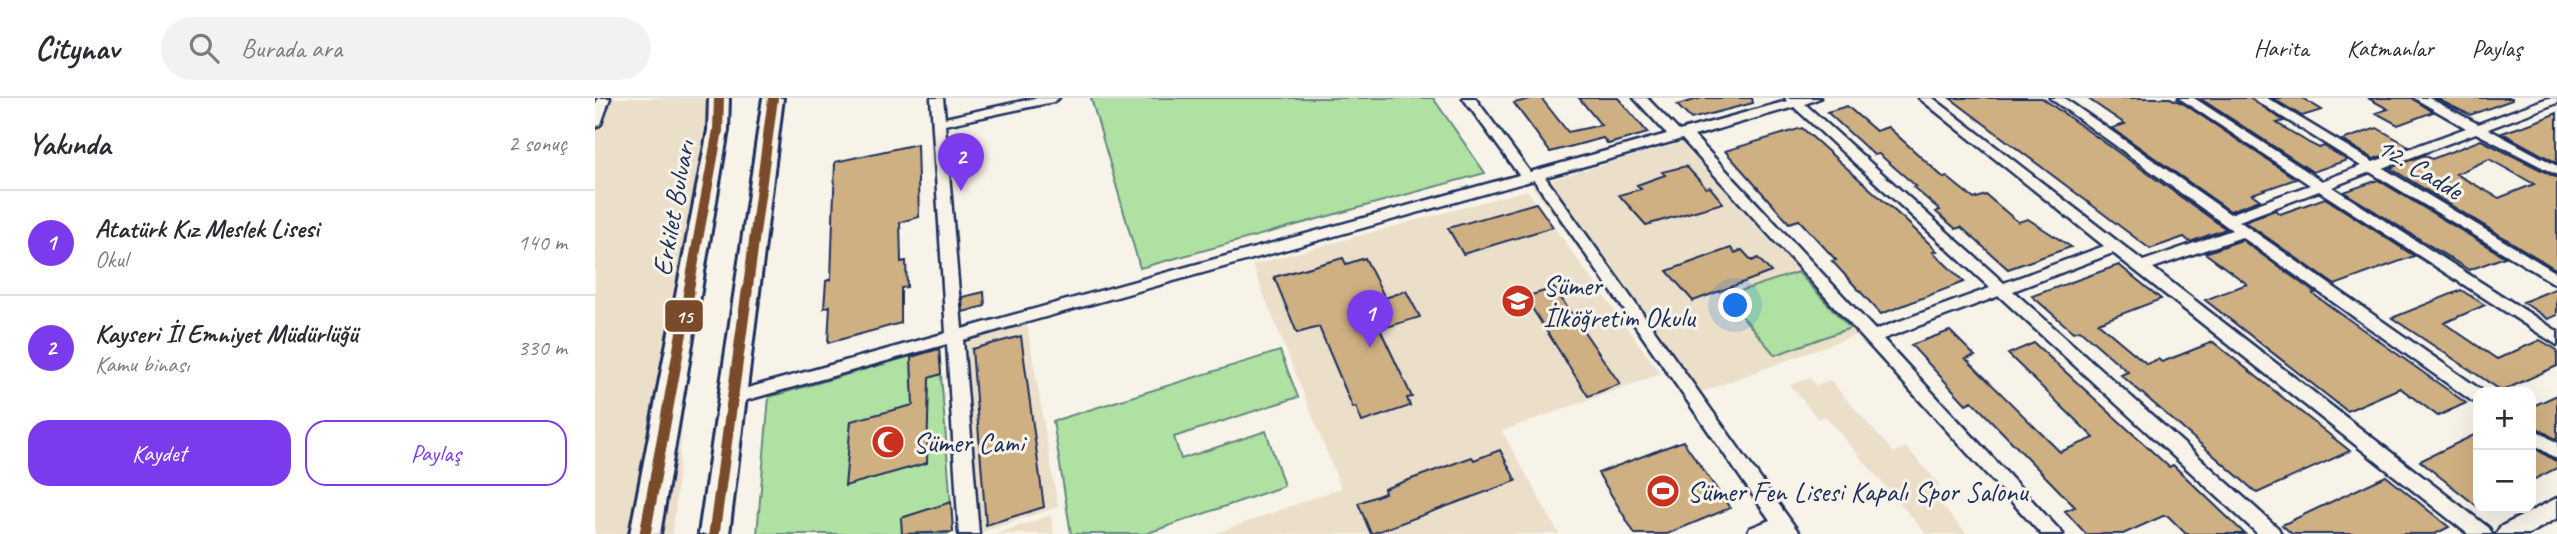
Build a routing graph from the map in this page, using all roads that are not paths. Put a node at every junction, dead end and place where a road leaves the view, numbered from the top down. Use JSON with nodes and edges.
{"nodes":[{"id":1,"x":604,"y":98,"type":"edge"},
{"id":2,"x":719,"y":98,"type":"edge"},
{"id":3,"x":773,"y":98,"type":"edge"},
{"id":4,"x":937,"y":98,"type":"edge"},
{"id":5,"x":1053,"y":98,"type":"edge"},
{"id":6,"x":1469,"y":98,"type":"edge"},
{"id":7,"x":1640,"y":98,"type":"edge"},
{"id":8,"x":1814,"y":98,"type":"edge"},
{"id":9,"x":1925,"y":98,"type":"edge"},
{"id":10,"x":2056,"y":98,"type":"edge"},
{"id":11,"x":2185,"y":98,"type":"edge"},
{"id":12,"x":2257,"y":98,"type":"edge"},
{"id":13,"x":2420,"y":98,"type":"edge"},
{"id":14,"x":2557,"y":99,"type":"edge"},
{"id":15,"x":1793,"y":101,"type":"edge"},
{"id":16,"x":939,"y":122,"type":"junction"},
{"id":17,"x":595,"y":124,"type":"edge"},
{"id":18,"x":2476,"y":128,"type":"junction"},
{"id":19,"x":1681,"y":135,"type":"junction"},
{"id":20,"x":2371,"y":167,"type":"junction"},
{"id":21,"x":2557,"y":171,"type":"edge"},
{"id":22,"x":1532,"y":176,"type":"junction"},
{"id":23,"x":2322,"y":185,"type":"junction"},
{"id":24,"x":2228,"y":220,"type":"junction"},
{"id":25,"x":2243,"y":231,"type":"junction"},
{"id":26,"x":2116,"y":247,"type":"junction"},
{"id":27,"x":2141,"y":267,"type":"junction"},
{"id":28,"x":2557,"y":280,"type":"edge"},
{"id":29,"x":2002,"y":290,"type":"junction"},
{"id":30,"x":955,"y":336,"type":"junction"},
{"id":31,"x":1873,"y":337,"type":"junction"},
{"id":32,"x":2557,"y":339,"type":"edge"},
{"id":33,"x":2473,"y":393,"type":"edge"},
{"id":34,"x":733,"y":397,"type":"junction"},
{"id":35,"x":2536,"y":437,"type":"edge"},
{"id":36,"x":2557,"y":452,"type":"edge"},
{"id":37,"x":2557,"y":508,"type":"edge"},
{"id":38,"x":1786,"y":528,"type":"edge"},
{"id":39,"x":645,"y":534,"type":"edge"},
{"id":40,"x":714,"y":534,"type":"edge"},
{"id":41,"x":969,"y":534,"type":"edge"},
{"id":42,"x":1756,"y":534,"type":"edge"},
{"id":43,"x":2053,"y":534,"type":"edge"},
{"id":44,"x":2271,"y":534,"type":"edge"},
{"id":45,"x":2483,"y":534,"type":"edge"},
{"id":46,"x":2508,"y":534,"type":"edge"}],
"edges":[{"from":1,"to":17,"type":"street"},
{"from":2,"to":39,"type":"main road","name":"Erkilet Bulvarı"},
{"from":3,"to":34,"type":"main road"},
{"from":4,"to":16,"type":"street"},
{"from":5,"to":16,"type":"street"},
{"from":6,"to":22,"type":"street"},
{"from":7,"to":19,"type":"street"},
{"from":8,"to":15,"type":"street"},
{"from":9,"to":26,"type":"street"},
{"from":10,"to":24,"type":"street"},
{"from":11,"to":23,"type":"street"},
{"from":12,"to":20,"type":"street","name":"12. Cadde"},
{"from":13,"to":18,"type":"street"},
{"from":14,"to":18,"type":"street"},
{"from":15,"to":19,"type":"street"},
{"from":15,"to":29,"type":"street"},
{"from":16,"to":30,"type":"street"},
{"from":18,"to":20,"type":"street"},
{"from":18,"to":21,"type":"street"},
{"from":19,"to":22,"type":"street"},
{"from":19,"to":31,"type":"street"},
{"from":20,"to":23,"type":"street"},
{"from":20,"to":28,"type":"street","name":"12. Cadde"},
{"from":22,"to":30,"type":"street"},
{"from":22,"to":38,"type":"street"},
{"from":23,"to":24,"type":"street"},
{"from":23,"to":32,"type":"street"},
{"from":24,"to":25,"type":"street"},
{"from":25,"to":27,"type":"street"},
{"from":25,"to":33,"type":"street"},
{"from":26,"to":27,"type":"street"},
{"from":26,"to":29,"type":"street"},
{"from":27,"to":45,"type":"street"},
{"from":29,"to":31,"type":"street"},
{"from":29,"to":44,"type":"street"},
{"from":30,"to":34,"type":"street"},
{"from":30,"to":41,"type":"street"},
{"from":31,"to":43,"type":"street"},
{"from":34,"to":40,"type":"main road"},
{"from":35,"to":36,"type":"street"},
{"from":37,"to":46,"type":"street"},
{"from":38,"to":42,"type":"street"}]}
